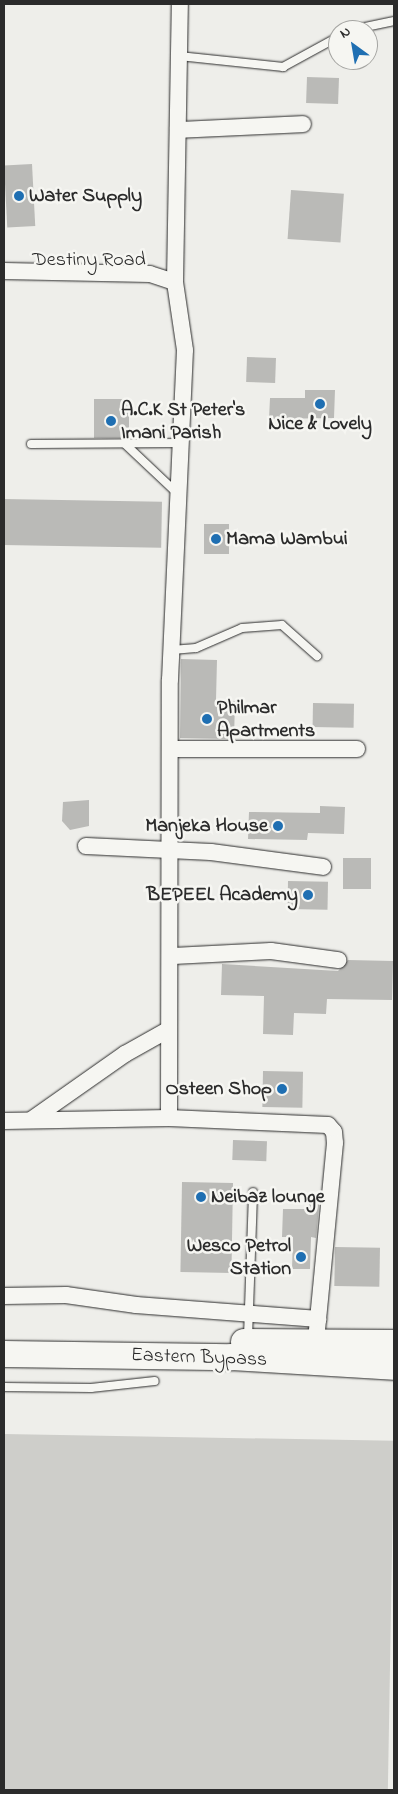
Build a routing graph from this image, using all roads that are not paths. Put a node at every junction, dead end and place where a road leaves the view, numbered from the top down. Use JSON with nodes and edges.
{"nodes":[{"id":1,"x":180,"y":4,"type":"edge"},
{"id":2,"x":394,"y":21,"type":"edge"},
{"id":3,"x":378,"y":24,"type":"edge"},
{"id":4,"x":328,"y":42,"type":"edge"},
{"id":5,"x":179,"y":56,"type":"junction"},
{"id":6,"x":302,"y":124,"type":"dead end"},
{"id":7,"x":178,"y":130,"type":"junction"},
{"id":8,"x":4,"y":271,"type":"edge"},
{"id":9,"x":4,"y":281,"type":"edge"},
{"id":10,"x":175,"y":282,"type":"junction"},
{"id":11,"x":124,"y":443,"type":"junction"},
{"id":12,"x":181,"y":443,"type":"junction"},
{"id":13,"x":31,"y":444,"type":"dead end"},
{"id":14,"x":178,"y":494,"type":"junction"},
{"id":15,"x":172,"y":650,"type":"junction"},
{"id":16,"x":317,"y":656,"type":"dead end"},
{"id":17,"x":171,"y":749,"type":"junction"},
{"id":18,"x":357,"y":749,"type":"dead end"},
{"id":19,"x":86,"y":846,"type":"dead end"},
{"id":20,"x":170,"y":850,"type":"junction"},
{"id":21,"x":323,"y":867,"type":"dead end"},
{"id":22,"x":173,"y":956,"type":"junction"},
{"id":23,"x":338,"y":960,"type":"dead end"},
{"id":24,"x":168,"y":1030,"type":"junction"},
{"id":25,"x":169,"y":1118,"type":"junction"},
{"id":26,"x":31,"y":1120,"type":"junction"},
{"id":27,"x":4,"y":1121,"type":"edge"},
{"id":28,"x":253,"y":1192,"type":"dead end"},
{"id":29,"x":4,"y":1296,"type":"edge"},
{"id":30,"x":249,"y":1314,"type":"junction"},
{"id":31,"x":317,"y":1331,"type":"junction"},
{"id":32,"x":4,"y":1339,"type":"edge"},
{"id":33,"x":248,"y":1342,"type":"junction"},
{"id":34,"x":394,"y":1343,"type":"edge"},
{"id":35,"x":4,"y":1354,"type":"edge"},
{"id":36,"x":394,"y":1367,"type":"edge"},
{"id":37,"x":155,"y":1381,"type":"dead end"},
{"id":38,"x":4,"y":1387,"type":"edge"}],
"edges":[{"from":1,"to":5,"type":"street"},
{"from":2,"to":3,"type":"lane"},
{"from":4,"to":5,"type":"lane"},
{"from":5,"to":7,"type":"street"},
{"from":6,"to":7,"type":"street"},
{"from":7,"to":10,"type":"street"},
{"from":8,"to":10,"type":"street"},
{"from":9,"to":10,"type":"street","name":"Destiny Road"},
{"from":10,"to":12,"type":"street"},
{"from":11,"to":12,"type":"lane"},
{"from":11,"to":13,"type":"lane"},
{"from":11,"to":14,"type":"lane"},
{"from":12,"to":14,"type":"street"},
{"from":14,"to":15,"type":"street"},
{"from":15,"to":16,"type":"lane"},
{"from":15,"to":17,"type":"street"},
{"from":17,"to":18,"type":"street"},
{"from":17,"to":20,"type":"street"},
{"from":19,"to":20,"type":"street"},
{"from":20,"to":21,"type":"street"},
{"from":20,"to":22,"type":"street"},
{"from":22,"to":23,"type":"street"},
{"from":22,"to":24,"type":"street"},
{"from":24,"to":25,"type":"street"},
{"from":24,"to":26,"type":"street"},
{"from":25,"to":26,"type":"street"},
{"from":25,"to":31,"type":"street"},
{"from":26,"to":27,"type":"street"},
{"from":28,"to":30,"type":"lane"},
{"from":29,"to":30,"type":"street"},
{"from":30,"to":31,"type":"street"},
{"from":30,"to":33,"type":"lane"},
{"from":31,"to":33,"type":"main road","name":"Eastern Bypass"},
{"from":31,"to":34,"type":"main road","name":"Eastern Bypass"},
{"from":32,"to":33,"type":"main road","name":"Eastern Bypass"},
{"from":35,"to":36,"type":"main road","name":"Eastern Bypass"},
{"from":37,"to":38,"type":"lane"}]}
